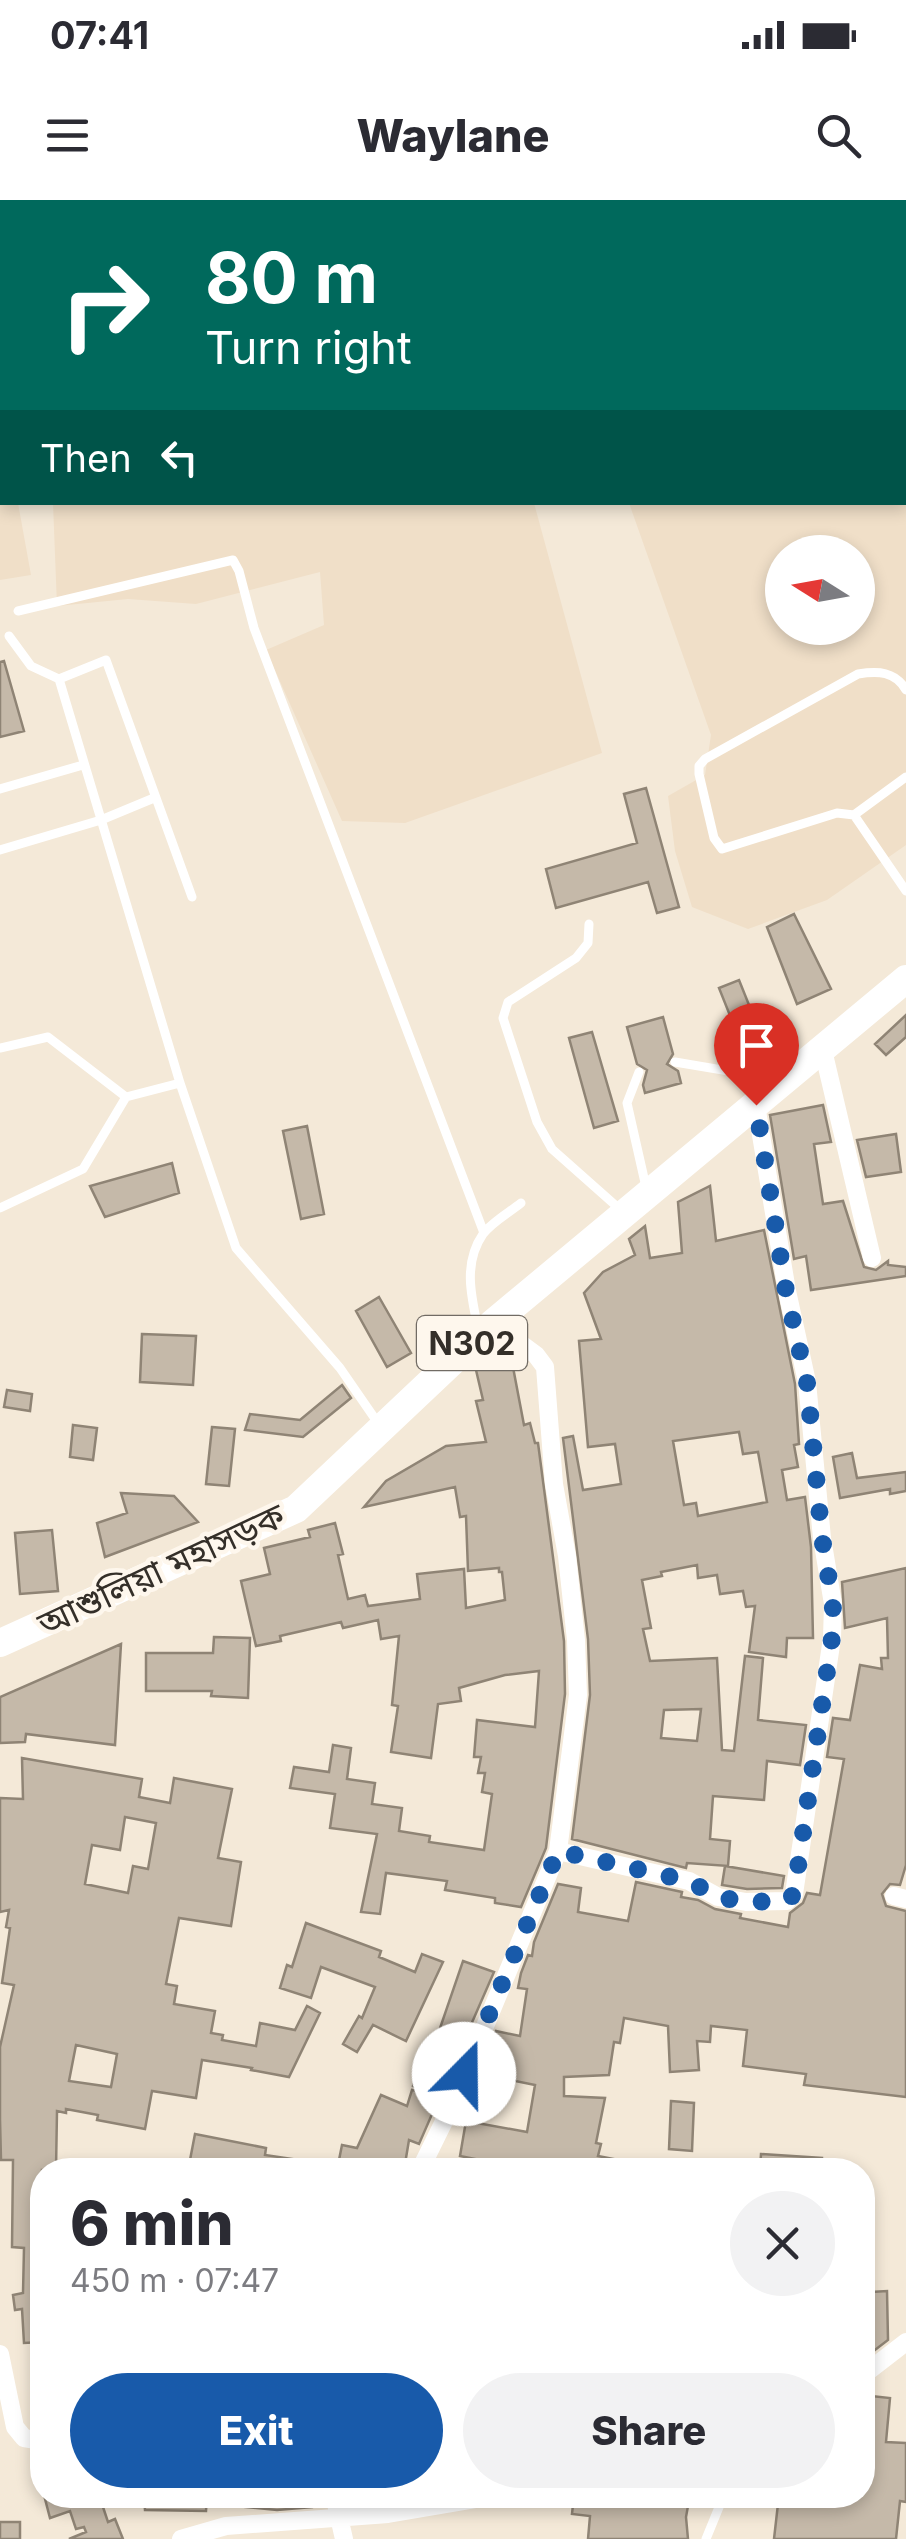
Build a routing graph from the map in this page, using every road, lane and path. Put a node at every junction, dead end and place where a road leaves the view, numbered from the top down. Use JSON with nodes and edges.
{"nodes":[{"id":1,"x":18,"y":611,"type":"dead end"},
{"id":2,"x":9,"y":636,"type":"dead end"},
{"id":3,"x":59,"y":678,"type":"junction"},
{"id":4,"x":906,"y":690,"type":"edge"},
{"id":5,"x":83,"y":766,"type":"junction"},
{"id":6,"x":906,"y":777,"type":"edge"},
{"id":7,"x":0,"y":789,"type":"edge"},
{"id":8,"x":154,"y":798,"type":"junction"},
{"id":9,"x":854,"y":815,"type":"junction"},
{"id":10,"x":101,"y":820,"type":"junction"},
{"id":11,"x":0,"y":850,"type":"edge"},
{"id":12,"x":906,"y":891,"type":"edge"},
{"id":13,"x":192,"y":897,"type":"dead end"},
{"id":14,"x":589,"y":924,"type":"dead end"},
{"id":15,"x":906,"y":979,"type":"edge"},
{"id":16,"x":0,"y":1048,"type":"edge"},
{"id":17,"x":823,"y":1050,"type":"junction"},
{"id":18,"x":675,"y":1062,"type":"dead end"},
{"id":19,"x":639,"y":1072,"type":"dead end"},
{"id":20,"x":786,"y":1080,"type":"junction"},
{"id":21,"x":180,"y":1083,"type":"junction"},
{"id":22,"x":126,"y":1097,"type":"junction"},
{"id":23,"x":756,"y":1105,"type":"junction"},
{"id":24,"x":648,"y":1194,"type":"junction"},
{"id":25,"x":521,"y":1203,"type":"dead end"},
{"id":26,"x":0,"y":1208,"type":"edge"},
{"id":27,"x":624,"y":1214,"type":"junction"},
{"id":28,"x":484,"y":1233,"type":"junction"},
{"id":29,"x":872,"y":1258,"type":"dead end"},
{"id":30,"x":486,"y":1330,"type":"junction"},
{"id":31,"x":382,"y":1428,"type":"junction"},
{"id":32,"x":0,"y":1643,"type":"edge"},
{"id":33,"x":558,"y":1851,"type":"junction"},
{"id":34,"x":426,"y":2158,"type":"edge"},
{"id":35,"x":906,"y":2342,"type":"edge"},
{"id":36,"x":0,"y":2354,"type":"edge"},
{"id":37,"x":875,"y":2366,"type":"edge"},
{"id":38,"x":30,"y":2439,"type":"edge"},
{"id":39,"x":337,"y":2508,"type":"edge"},
{"id":40,"x":377,"y":2508,"type":"edge"},
{"id":41,"x":719,"y":2508,"type":"edge"},
{"id":42,"x":340,"y":2518,"type":"junction"},
{"id":43,"x":181,"y":2539,"type":"edge"},
{"id":44,"x":344,"y":2539,"type":"edge"},
{"id":45,"x":706,"y":2539,"type":"edge"}],
"edges":[{"from":1,"to":28,"type":"lane"},
{"from":2,"to":3,"type":"lane"},
{"from":3,"to":5,"type":"lane"},
{"from":3,"to":8,"type":"lane"},
{"from":4,"to":9,"type":"lane"},
{"from":5,"to":7,"type":"lane"},
{"from":5,"to":10,"type":"lane"},
{"from":6,"to":9,"type":"lane"},
{"from":8,"to":10,"type":"lane"},
{"from":8,"to":13,"type":"lane"},
{"from":9,"to":12,"type":"lane"},
{"from":10,"to":11,"type":"lane"},
{"from":10,"to":21,"type":"lane"},
{"from":14,"to":27,"type":"lane"},
{"from":15,"to":17,"type":"highway","name":"আশুলিয়া মহাসড়ক","number":"N302"},
{"from":16,"to":22,"type":"lane"},
{"from":17,"to":20,"type":"highway","name":"আশুলিয়া মহাসড়ক","number":"N302"},
{"from":17,"to":29,"type":"street"},
{"from":18,"to":20,"type":"lane"},
{"from":19,"to":24,"type":"lane"},
{"from":20,"to":23,"type":"highway","name":"আশুলিয়া মহাসড়ক","number":"N302"},
{"from":21,"to":22,"type":"lane"},
{"from":21,"to":31,"type":"lane"},
{"from":22,"to":26,"type":"lane"},
{"from":23,"to":24,"type":"highway","name":"আশুলিয়া মহাসড়ক","number":"N302"},
{"from":23,"to":33,"type":"street"},
{"from":24,"to":27,"type":"highway","name":"আশুলিয়া মহাসড়ক","number":"N302"},
{"from":25,"to":28,"type":"lane"},
{"from":27,"to":30,"type":"highway","name":"আশুলিয়া মহাসড়ক","number":"N302"},
{"from":28,"to":30,"type":"lane"},
{"from":30,"to":31,"type":"highway","name":"আশুলিয়া মহাসড়ক","number":"N302"},
{"from":30,"to":33,"type":"street"},
{"from":31,"to":32,"type":"highway","name":"আশুলিয়া মহাসড়ক","number":"N302"},
{"from":33,"to":34,"type":"street"},
{"from":35,"to":37,"type":"street"},
{"from":36,"to":38,"type":"street"},
{"from":39,"to":42,"type":"street"},
{"from":40,"to":42,"type":"street"},
{"from":41,"to":45,"type":"lane"},
{"from":42,"to":43,"type":"street"},
{"from":42,"to":44,"type":"street"}]}
